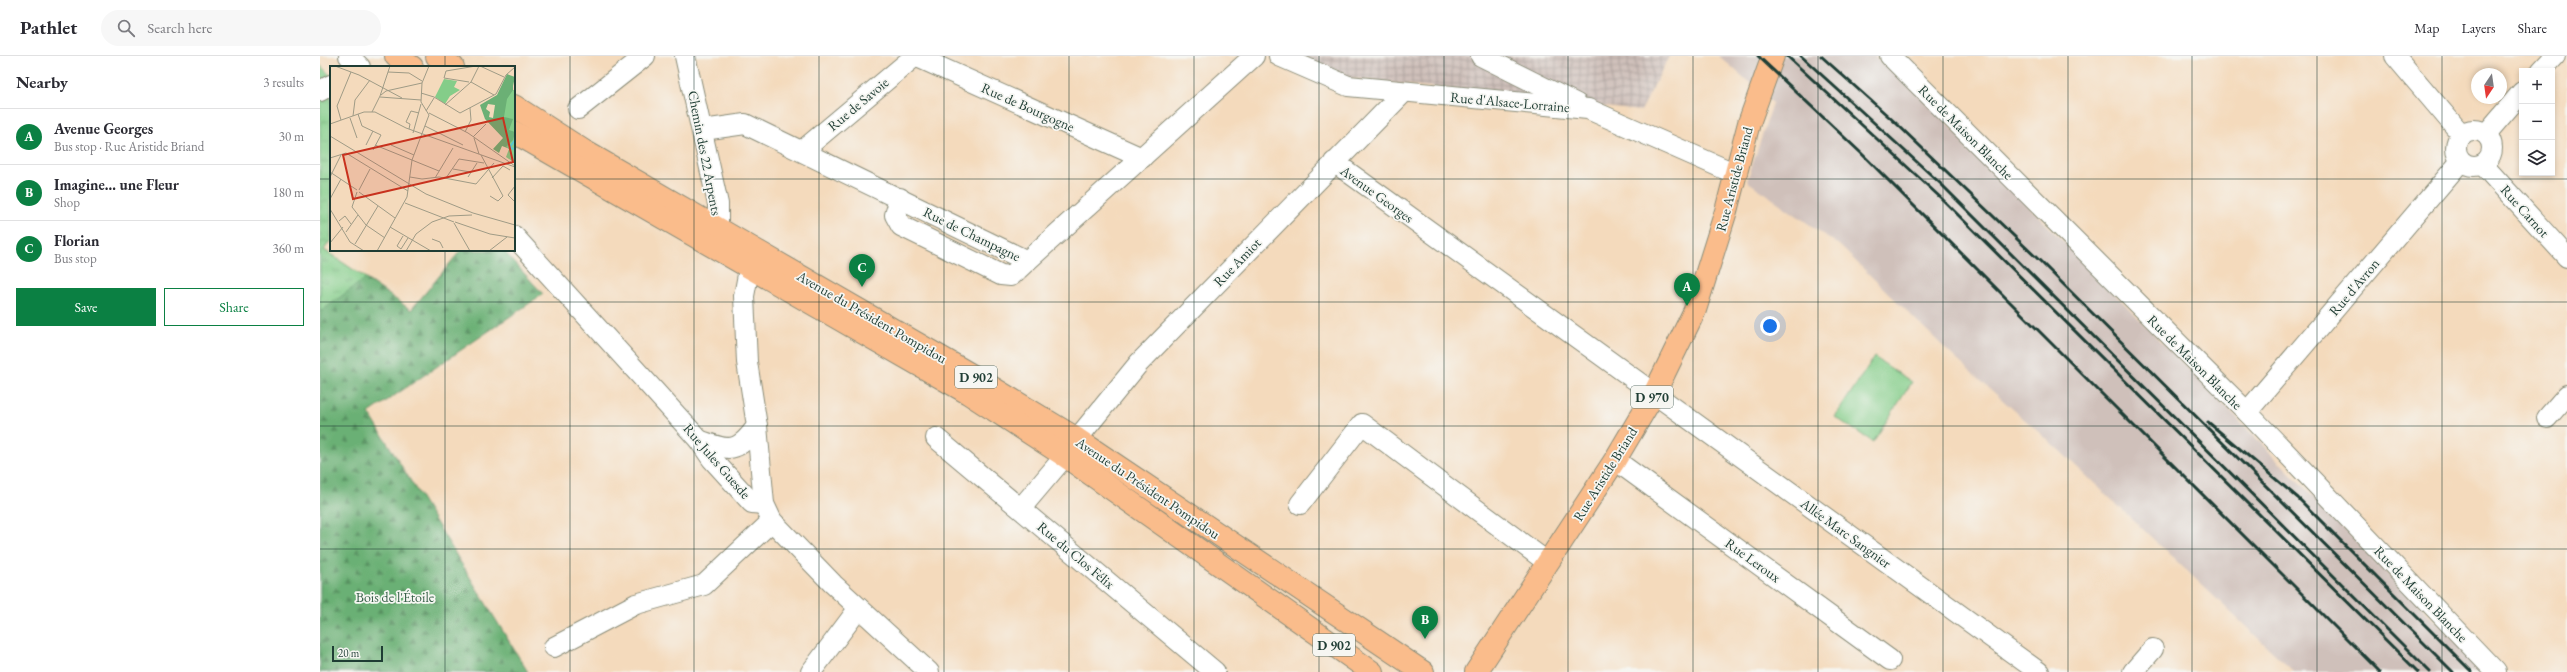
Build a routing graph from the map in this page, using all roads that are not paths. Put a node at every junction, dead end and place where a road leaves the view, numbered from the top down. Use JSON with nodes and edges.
{"nodes":[{"id":1,"x":350,"y":56,"type":"edge"},
{"id":2,"x":396,"y":56,"type":"edge"},
{"id":3,"x":437,"y":56,"type":"edge"},
{"id":4,"x":645,"y":56,"type":"edge"},
{"id":5,"x":685,"y":56,"type":"edge"},
{"id":6,"x":915,"y":56,"type":"edge"},
{"id":7,"x":1254,"y":56,"type":"edge"},
{"id":8,"x":1278,"y":56,"type":"edge"},
{"id":9,"x":1481,"y":56,"type":"edge"},
{"id":10,"x":1773,"y":56,"type":"edge"},
{"id":11,"x":1890,"y":56,"type":"edge"},
{"id":12,"x":2395,"y":56,"type":"edge"},
{"id":13,"x":2555,"y":56,"type":"edge"},
{"id":14,"x":359,"y":66,"type":"edge"},
{"id":15,"x":411,"y":66,"type":"edge"},
{"id":16,"x":452,"y":66,"type":"edge"},
{"id":17,"x":2544,"y":68,"type":"edge"},
{"id":18,"x":330,"y":86,"type":"edge"},
{"id":19,"x":320,"y":91,"type":"edge"},
{"id":20,"x":1404,"y":92,"type":"junction"},
{"id":21,"x":2519,"y":96,"type":"edge"},
{"id":22,"x":515,"y":107,"type":"edge"},
{"id":23,"x":578,"y":109,"type":"dead end"},
{"id":24,"x":1588,"y":109,"type":"junction"},
{"id":25,"x":515,"y":115,"type":"edge"},
{"id":26,"x":703,"y":130,"type":"junction"},
{"id":27,"x":515,"y":133,"type":"edge"},
{"id":28,"x":2486,"y":134,"type":"junction"},
{"id":29,"x":558,"y":135,"type":"junction"},
{"id":30,"x":2462,"y":135,"type":"junction"},
{"id":31,"x":802,"y":151,"type":"junction"},
{"id":32,"x":1142,"y":158,"type":"junction"},
{"id":33,"x":2461,"y":161,"type":"junction"},
{"id":34,"x":1334,"y":162,"type":"junction"},
{"id":35,"x":2483,"y":164,"type":"junction"},
{"id":36,"x":1736,"y":174,"type":"junction"},
{"id":37,"x":515,"y":237,"type":"edge"},
{"id":38,"x":718,"y":240,"type":"junction"},
{"id":39,"x":2567,"y":257,"type":"edge"},
{"id":40,"x":752,"y":259,"type":"junction"},
{"id":41,"x":1654,"y":394,"type":"junction"},
{"id":42,"x":2567,"y":395,"type":"edge"},
{"id":43,"x":2246,"y":412,"type":"junction"},
{"id":44,"x":2547,"y":418,"type":"dead end"},
{"id":45,"x":757,"y":426,"type":"junction"},
{"id":46,"x":936,"y":438,"type":"dead end"},
{"id":47,"x":699,"y":440,"type":"junction"},
{"id":48,"x":1071,"y":447,"type":"junction"},
{"id":49,"x":1615,"y":460,"type":"junction"},
{"id":50,"x":1300,"y":504,"type":"dead end"},
{"id":51,"x":1021,"y":508,"type":"junction"},
{"id":52,"x":768,"y":513,"type":"junction"},
{"id":53,"x":1548,"y":562,"type":"junction"},
{"id":54,"x":859,"y":608,"type":"junction"},
{"id":55,"x":1296,"y":618,"type":"junction"},
{"id":56,"x":554,"y":647,"type":"dead end"},
{"id":57,"x":2153,"y":649,"type":"dead end"},
{"id":58,"x":1890,"y":660,"type":"dead end"},
{"id":59,"x":811,"y":672,"type":"edge"},
{"id":60,"x":930,"y":672,"type":"edge"},
{"id":61,"x":1215,"y":672,"type":"edge"},
{"id":62,"x":1372,"y":672,"type":"edge"},
{"id":63,"x":1396,"y":672,"type":"edge"},
{"id":64,"x":1423,"y":672,"type":"edge"},
{"id":65,"x":1476,"y":672,"type":"edge"},
{"id":66,"x":2039,"y":672,"type":"edge"},
{"id":67,"x":2133,"y":672,"type":"edge"},
{"id":68,"x":2496,"y":672,"type":"edge"}],
"edges":[{"from":1,"to":14,"type":"street"},
{"from":2,"to":15,"type":"main road"},
{"from":3,"to":16,"type":"main road"},
{"from":4,"to":23,"type":"street"},
{"from":5,"to":26,"type":"street","name":"Chemin des 22 Arpents"},
{"from":6,"to":31,"type":"street","name":"Rue de Savoie"},
{"from":6,"to":32,"type":"street","name":"Rue de Bourgogne"},
{"from":7,"to":32,"type":"street","name":"Rue de Champagne"},
{"from":8,"to":20,"type":"street","name":"Rue d'Alsace-Lorraine"},
{"from":9,"to":24,"type":"street"},
{"from":10,"to":36,"type":"main road","name":"Rue Aristide Briand","number":"D 970"},
{"from":11,"to":43,"type":"street","name":"Rue de Maison Blanche"},
{"from":12,"to":30,"type":"street"},
{"from":13,"to":17,"type":"street"},
{"from":18,"to":19,"type":"street"},
{"from":20,"to":24,"type":"street","name":"Rue d'Alsace-Lorraine"},
{"from":20,"to":34,"type":"street","name":"Rue Amiot"},
{"from":21,"to":28,"type":"street"},
{"from":22,"to":29,"type":"main road","name":"Avenue du Président Pompidou","number":"D 902"},
{"from":24,"to":36,"type":"street","name":"Rue d'Alsace-Lorraine"},
{"from":25,"to":29,"type":"street"},
{"from":26,"to":31,"type":"street","name":"Rue de Champagne"},
{"from":26,"to":38,"type":"street","name":"Chemin des 22 Arpents"},
{"from":27,"to":38,"type":"main road","name":"Avenue du Président Pompidou","number":"D 902"},
{"from":28,"to":30,"type":"street"},
{"from":28,"to":35,"type":"street"},
{"from":29,"to":38,"type":"main road","name":"Avenue du Président Pompidou","number":"D 902"},
{"from":30,"to":33,"type":"street"},
{"from":31,"to":32,"type":"street","name":"Rue de Champagne"},
{"from":33,"to":35,"type":"street"},
{"from":33,"to":43,"type":"street","name":"Rue d'Avron"},
{"from":34,"to":41,"type":"street","name":"Avenue Georges"},
{"from":34,"to":48,"type":"street","name":"Rue Amiot"},
{"from":35,"to":39,"type":"street","name":"Rue Carnot"},
{"from":36,"to":41,"type":"main road","name":"Rue Aristide Briand","number":"D 970"},
{"from":37,"to":47,"type":"street","name":"Rue Jules Guesde"},
{"from":38,"to":40,"type":"main road","name":"Avenue du Président Pompidou","number":"D 902"},
{"from":40,"to":45,"type":"street"},
{"from":40,"to":48,"type":"main road","name":"Avenue du Président Pompidou","number":"D 902"},
{"from":41,"to":49,"type":"main road","name":"Rue Aristide Briand","number":"D 970"},
{"from":41,"to":66,"type":"street","name":"Allée Marc Sangnier"},
{"from":42,"to":44,"type":"street"},
{"from":43,"to":68,"type":"street","name":"Rue de Maison Blanche"},
{"from":45,"to":47,"type":"street"},
{"from":45,"to":52,"type":"street"},
{"from":46,"to":51,"type":"street","name":"Rue du Clos Félix"},
{"from":47,"to":52,"type":"street","name":"Rue Jules Guesde"},
{"from":48,"to":51,"type":"street","name":"Rue Amiot"},
{"from":48,"to":55,"type":"main road","name":"Avenue du Président Pompidou","number":"D 902"},
{"from":48,"to":64,"type":"main road","name":"Avenue du Président Pompidou","number":"D 902"},
{"from":49,"to":53,"type":"main road","name":"Rue Aristide Briand","number":"D 970"},
{"from":49,"to":58,"type":"street","name":"Rue Leroux"},
{"from":50,"to":53,"type":"street"},
{"from":51,"to":61,"type":"street","name":"Rue du Clos Félix"},
{"from":52,"to":54,"type":"street","name":"Rue Jules Guesde"},
{"from":52,"to":56,"type":"street"},
{"from":53,"to":65,"type":"main road","name":"Rue Aristide Briand","number":"D 970"},
{"from":54,"to":59,"type":"street"},
{"from":54,"to":60,"type":"street","name":"Rue Jules Guesde"},
{"from":55,"to":62,"type":"main road","name":"Avenue du Président Pompidou","number":"D 902"},
{"from":55,"to":63,"type":"main road"},
{"from":57,"to":67,"type":"street"}]}
